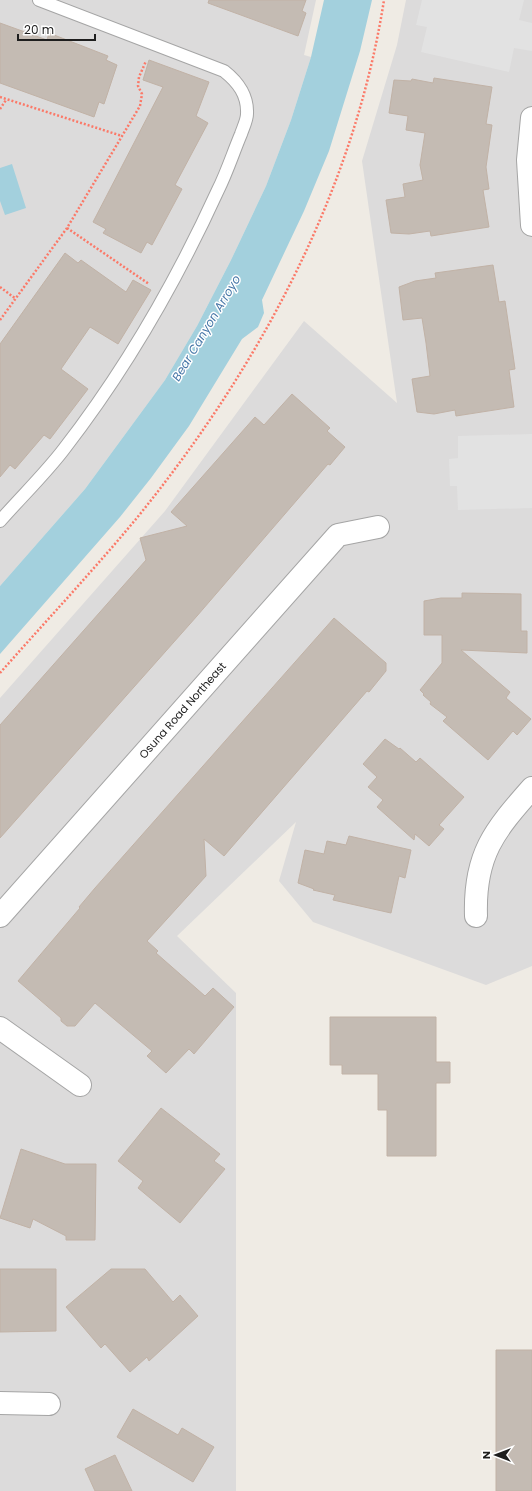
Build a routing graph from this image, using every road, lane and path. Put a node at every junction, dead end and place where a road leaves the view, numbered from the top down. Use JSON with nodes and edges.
{"nodes":[{"id":1,"x":39,"y":0,"type":"edge"},
{"id":2,"x":384,"y":0,"type":"edge"},
{"id":3,"x":146,"y":60,"type":"dead end"},
{"id":4,"x":0,"y":97,"type":"edge"},
{"id":5,"x":6,"y":100,"type":"junction"},
{"id":6,"x":0,"y":110,"type":"edge"},
{"id":7,"x":532,"y":118,"type":"edge"},
{"id":8,"x":122,"y":136,"type":"junction"},
{"id":9,"x":532,"y":225,"type":"edge"},
{"id":10,"x":66,"y":228,"type":"junction"},
{"id":11,"x":152,"y":286,"type":"dead end"},
{"id":12,"x":0,"y":287,"type":"edge"},
{"id":13,"x":16,"y":299,"type":"junction"},
{"id":14,"x":0,"y":320,"type":"edge"},
{"id":15,"x":0,"y":521,"type":"edge"},
{"id":16,"x":378,"y":527,"type":"dead end"},
{"id":17,"x":0,"y":673,"type":"edge"},
{"id":18,"x":532,"y":788,"type":"edge"},
{"id":19,"x":0,"y":916,"type":"edge"},
{"id":20,"x":476,"y":916,"type":"dead end"},
{"id":21,"x":0,"y":1028,"type":"edge"},
{"id":22,"x":80,"y":1085,"type":"dead end"},
{"id":23,"x":0,"y":1403,"type":"edge"},
{"id":24,"x":49,"y":1404,"type":"dead end"}],
"edges":[{"from":1,"to":15,"type":"lane"},
{"from":2,"to":17,"type":"path"},
{"from":3,"to":8,"type":"path"},
{"from":4,"to":5,"type":"path"},
{"from":5,"to":6,"type":"path"},
{"from":5,"to":8,"type":"path"},
{"from":7,"to":9,"type":"street"},
{"from":8,"to":10,"type":"path"},
{"from":10,"to":11,"type":"path"},
{"from":10,"to":13,"type":"path"},
{"from":12,"to":13,"type":"path"},
{"from":13,"to":14,"type":"path"},
{"from":16,"to":19,"type":"street","name":"Osuna Road Northeast"},
{"from":18,"to":20,"type":"street"},
{"from":21,"to":22,"type":"street"},
{"from":23,"to":24,"type":"street"}]}
